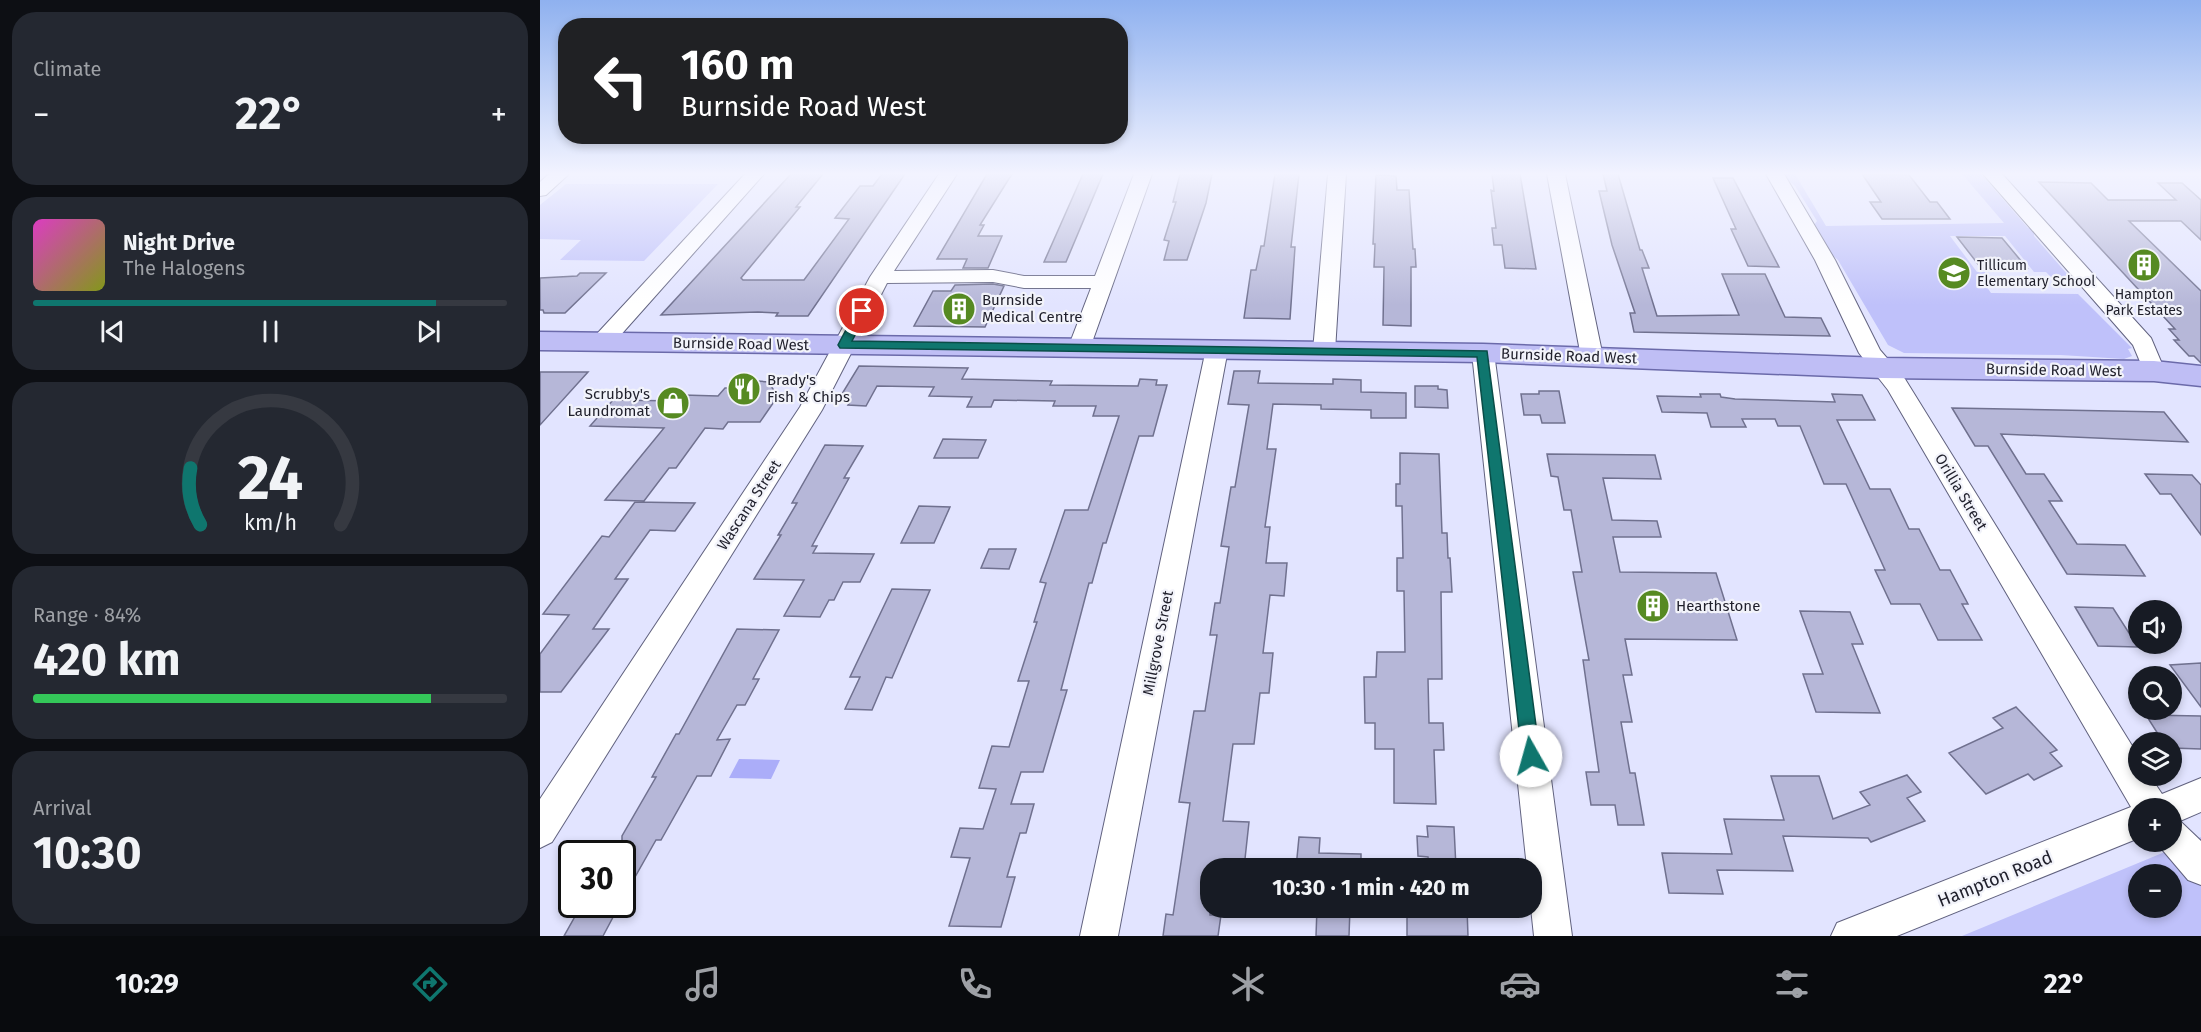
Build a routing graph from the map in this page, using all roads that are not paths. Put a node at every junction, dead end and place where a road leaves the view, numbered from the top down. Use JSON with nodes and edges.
{"nodes":[{"id":1,"x":715,"y":218,"type":"edge"},
{"id":2,"x":919,"y":218,"type":"edge"},
{"id":3,"x":1127,"y":218,"type":"edge"},
{"id":4,"x":1334,"y":218,"type":"edge"},
{"id":5,"x":1565,"y":218,"type":"edge"},
{"id":6,"x":1800,"y":218,"type":"edge"},
{"id":7,"x":2031,"y":218,"type":"edge"},
{"id":8,"x":880,"y":277,"type":"junction"},
{"id":9,"x":1103,"y":282,"type":"junction"},
{"id":10,"x":540,"y":341,"type":"edge"},
{"id":11,"x":602,"y":342,"type":"junction"},
{"id":12,"x":844,"y":345,"type":"junction"},
{"id":13,"x":1079,"y":348,"type":"junction"},
{"id":14,"x":1217,"y":349,"type":"junction"},
{"id":15,"x":1324,"y":351,"type":"junction"},
{"id":16,"x":1483,"y":353,"type":"junction"},
{"id":17,"x":1592,"y":357,"type":"junction"},
{"id":18,"x":1882,"y":368,"type":"junction"},
{"id":19,"x":2154,"y":371,"type":"junction"},
{"id":20,"x":2201,"y":376,"type":"edge"},
{"id":21,"x":2201,"y":395,"type":"edge"},
{"id":22,"x":2201,"y":795,"type":"edge"},
{"id":23,"x":2145,"y":798,"type":"edge"},
{"id":24,"x":2182,"y":803,"type":"edge"},
{"id":25,"x":2128,"y":826,"type":"edge"},
{"id":26,"x":540,"y":830,"type":"edge"},
{"id":27,"x":2182,"y":846,"type":"edge"},
{"id":28,"x":2201,"y":867,"type":"edge"},
{"id":29,"x":1099,"y":936,"type":"edge"},
{"id":30,"x":1553,"y":936,"type":"edge"},
{"id":31,"x":1850,"y":936,"type":"edge"}],
"edges":[{"from":1,"to":11,"type":"street"},
{"from":2,"to":8,"type":"street","name":"Wascana Street"},
{"from":3,"to":9,"type":"street"},
{"from":4,"to":15,"type":"street"},
{"from":5,"to":17,"type":"street"},
{"from":6,"to":18,"type":"street","name":"Orillia Street"},
{"from":7,"to":19,"type":"street"},
{"from":8,"to":9,"type":"street"},
{"from":8,"to":12,"type":"street","name":"Wascana Street"},
{"from":9,"to":13,"type":"street"},
{"from":10,"to":11,"type":"main road","name":"Burnside Road West"},
{"from":11,"to":12,"type":"main road","name":"Burnside Road West"},
{"from":12,"to":13,"type":"main road","name":"Burnside Road West"},
{"from":12,"to":26,"type":"street","name":"Wascana Street"},
{"from":13,"to":14,"type":"main road","name":"Burnside Road West"},
{"from":14,"to":15,"type":"main road","name":"Burnside Road West"},
{"from":14,"to":29,"type":"street","name":"Millgrove Street"},
{"from":15,"to":16,"type":"main road","name":"Burnside Road West"},
{"from":16,"to":17,"type":"main road","name":"Burnside Road West"},
{"from":16,"to":30,"type":"street"},
{"from":17,"to":18,"type":"main road","name":"Burnside Road West"},
{"from":18,"to":19,"type":"main road","name":"Burnside Road West"},
{"from":18,"to":21,"type":"main road"},
{"from":18,"to":23,"type":"street","name":"Orillia Street"},
{"from":19,"to":20,"type":"main road","name":"Burnside Road West"},
{"from":22,"to":24,"type":"street"},
{"from":25,"to":31,"type":"street","name":"Hampton Road"},
{"from":27,"to":28,"type":"street"}]}
